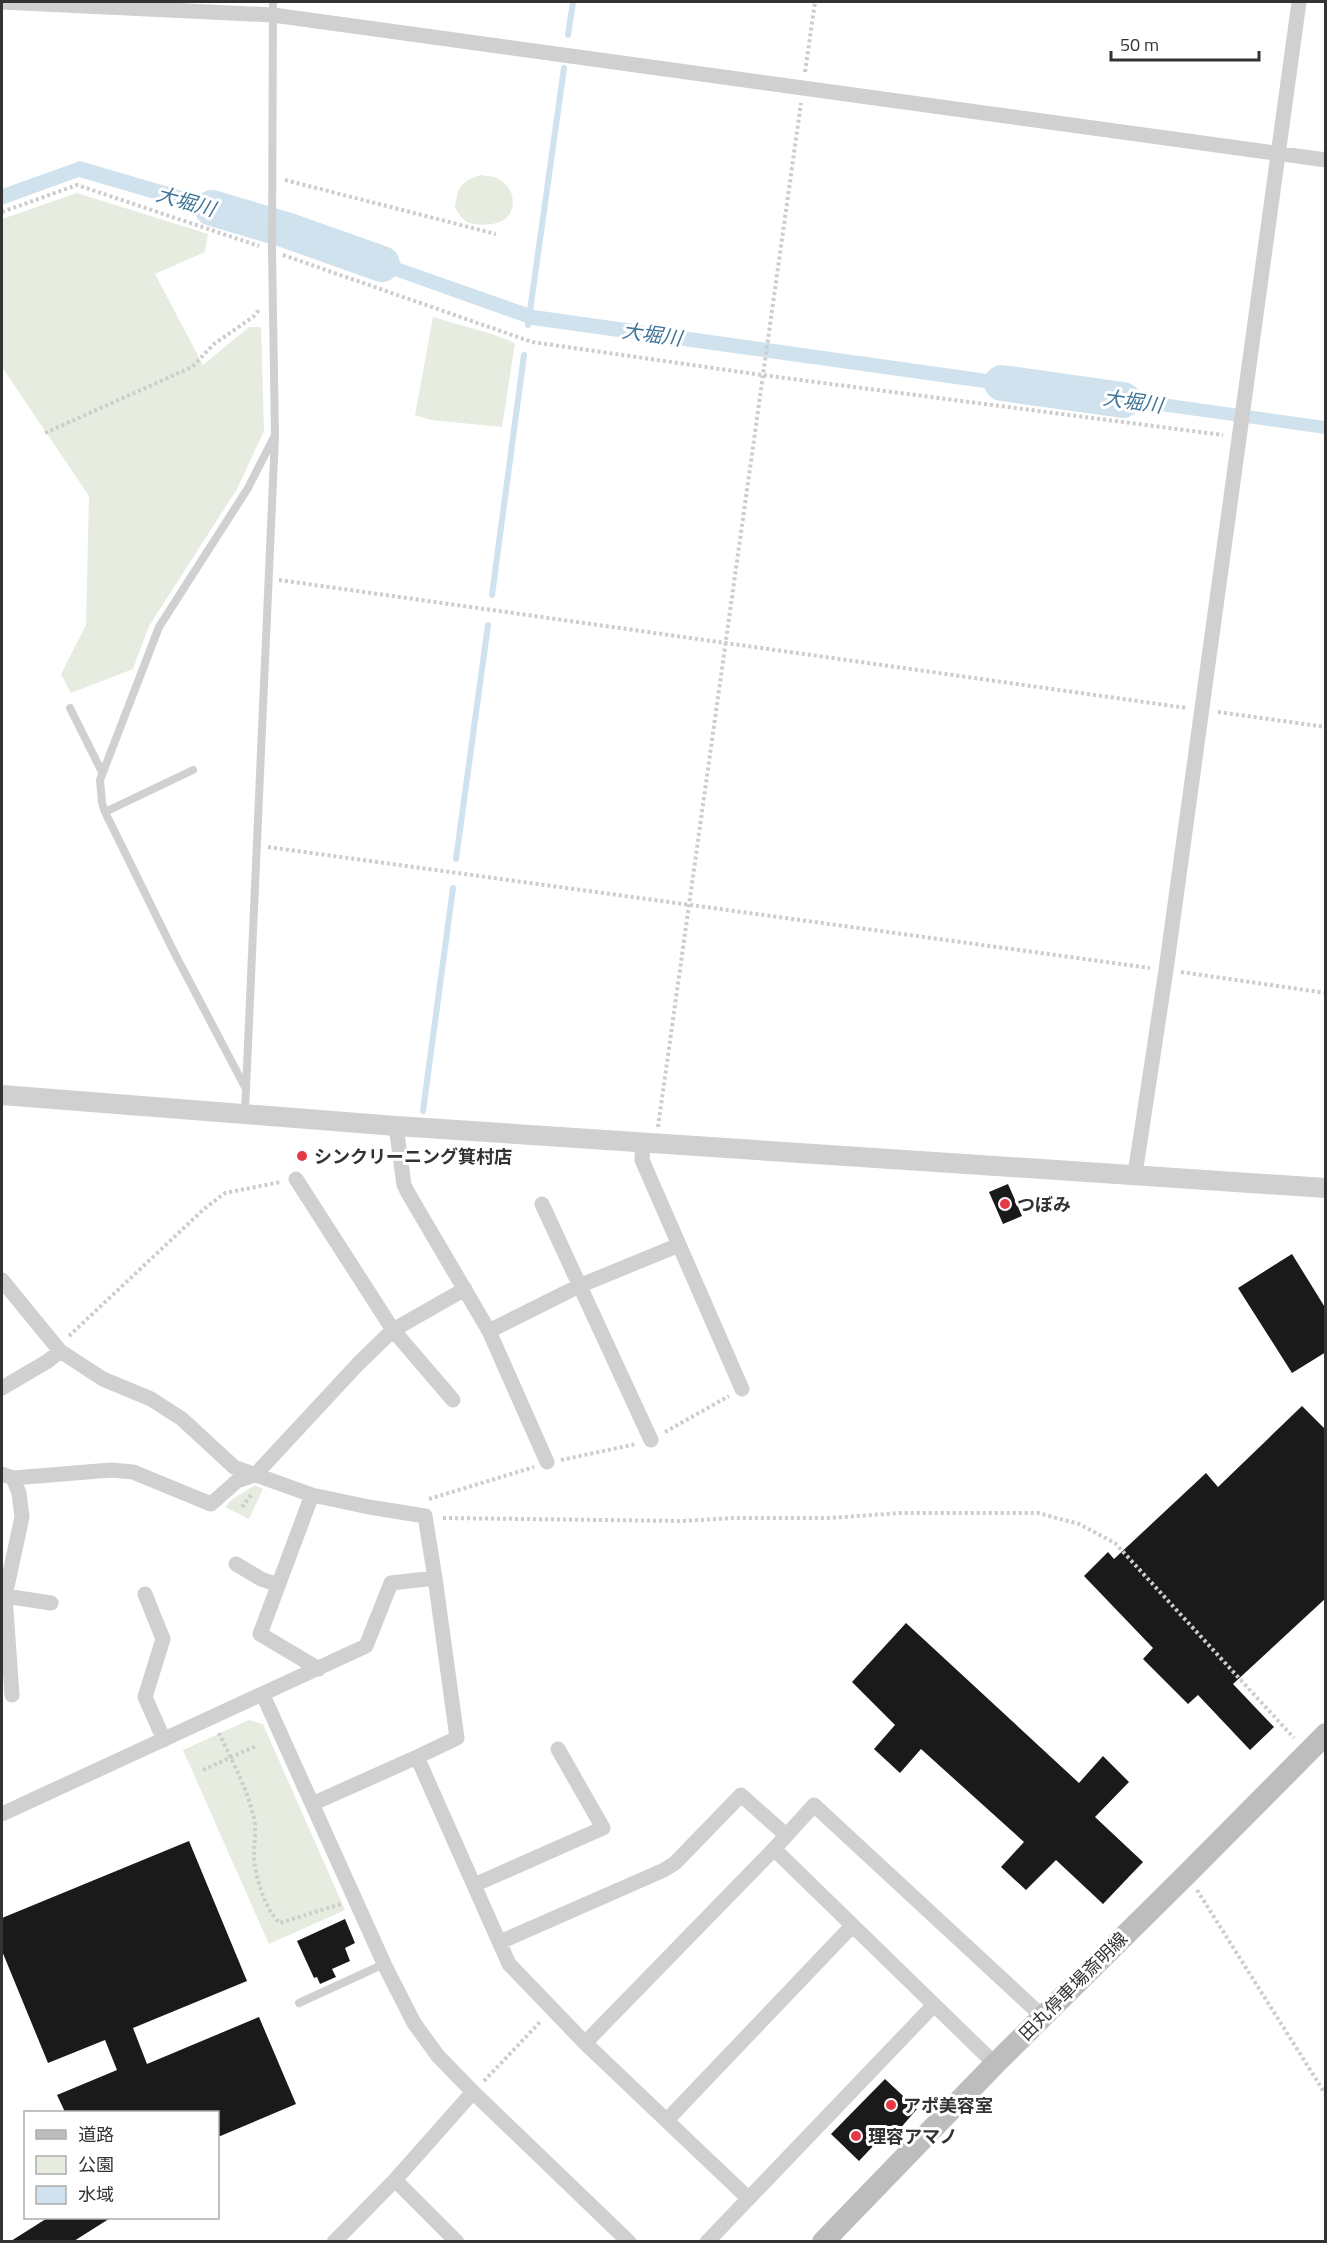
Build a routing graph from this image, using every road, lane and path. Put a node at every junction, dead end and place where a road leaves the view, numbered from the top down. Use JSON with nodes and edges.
{"nodes":[{"id":1,"x":2,"y":2,"type":"edge"},
{"id":2,"x":815,"y":2,"type":"edge"},
{"id":3,"x":1299,"y":2,"type":"edge"},
{"id":4,"x":273,"y":8,"type":"edge"},
{"id":5,"x":803,"y":89,"type":"junction"},
{"id":6,"x":1278,"y":154,"type":"junction"},
{"id":7,"x":1326,"y":160,"type":"edge"},
{"id":8,"x":273,"y":177,"type":"junction"},
{"id":9,"x":2,"y":212,"type":"edge"},
{"id":10,"x":496,"y":234,"type":"dead end"},
{"id":11,"x":272,"y":251,"type":"junction"},
{"id":12,"x":272,"y":295,"type":"junction"},
{"id":13,"x":762,"y":375,"type":"junction"},
{"id":14,"x":45,"y":433,"type":"dead end"},
{"id":15,"x":275,"y":436,"type":"junction"},
{"id":16,"x":1239,"y":437,"type":"junction"},
{"id":17,"x":270,"y":579,"type":"junction"},
{"id":18,"x":726,"y":643,"type":"junction"},
{"id":19,"x":69,"y":708,"type":"dead end"},
{"id":20,"x":1206,"y":710,"type":"junction"},
{"id":21,"x":1326,"y":727,"type":"edge"},
{"id":22,"x":193,"y":770,"type":"dead end"},
{"id":23,"x":102,"y":772,"type":"junction"},
{"id":24,"x":105,"y":812,"type":"junction"},
{"id":25,"x":256,"y":845,"type":"junction"},
{"id":26,"x":689,"y":906,"type":"junction"},
{"id":27,"x":1166,"y":970,"type":"junction"},
{"id":28,"x":1326,"y":993,"type":"edge"},
{"id":29,"x":246,"y":1090,"type":"junction"},
{"id":30,"x":2,"y":1095,"type":"edge"},
{"id":31,"x":245,"y":1113,"type":"junction"},
{"id":32,"x":396,"y":1126,"type":"junction"},
{"id":33,"x":649,"y":1142,"type":"junction"},
{"id":34,"x":1136,"y":1174,"type":"junction"},
{"id":35,"x":296,"y":1179,"type":"joint"},
{"id":36,"x":1326,"y":1188,"type":"edge"},
{"id":37,"x":542,"y":1204,"type":"dead end"},
{"id":38,"x":679,"y":1245,"type":"junction"},
{"id":39,"x":2,"y":1280,"type":"edge"},
{"id":40,"x":579,"y":1286,"type":"junction"},
{"id":41,"x":465,"y":1289,"type":"junction"},
{"id":42,"x":393,"y":1330,"type":"junction"},
{"id":43,"x":489,"y":1332,"type":"junction"},
{"id":44,"x":60,"y":1351,"type":"junction"},
{"id":45,"x":2,"y":1388,"type":"edge"},
{"id":46,"x":742,"y":1389,"type":"joint"},
{"id":47,"x":453,"y":1400,"type":"dead end"},
{"id":48,"x":651,"y":1440,"type":"junction"},
{"id":49,"x":547,"y":1462,"type":"junction"},
{"id":50,"x":255,"y":1475,"type":"junction"},
{"id":51,"x":7,"y":1476,"type":"edge"},
{"id":52,"x":312,"y":1495,"type":"junction"},
{"id":53,"x":425,"y":1516,"type":"junction"},
{"id":54,"x":236,"y":1564,"type":"dead end"},
{"id":55,"x":435,"y":1578,"type":"junction"},
{"id":56,"x":279,"y":1585,"type":"junction"},
{"id":57,"x":145,"y":1594,"type":"dead end"},
{"id":58,"x":3,"y":1596,"type":"edge"},
{"id":59,"x":51,"y":1603,"type":"dead end"},
{"id":60,"x":319,"y":1669,"type":"junction"},
{"id":61,"x":12,"y":1695,"type":"dead end"},
{"id":62,"x":263,"y":1695,"type":"junction"},
{"id":63,"x":212,"y":1719,"type":"junction"},
{"id":64,"x":1326,"y":1734,"type":"edge"},
{"id":65,"x":164,"y":1740,"type":"junction"},
{"id":66,"x":256,"y":1746,"type":"dead end"},
{"id":67,"x":558,"y":1749,"type":"dead end"},
{"id":68,"x":1307,"y":1752,"type":"junction"},
{"id":69,"x":230,"y":1757,"type":"junction"},
{"id":70,"x":417,"y":1757,"type":"junction"},
{"id":71,"x":203,"y":1770,"type":"dead end"},
{"id":72,"x":312,"y":1804,"type":"junction"},
{"id":73,"x":2,"y":1814,"type":"edge"},
{"id":74,"x":786,"y":1835,"type":"junction"},
{"id":75,"x":774,"y":1849,"type":"junction"},
{"id":76,"x":1187,"y":1874,"type":"junction"},
{"id":77,"x":474,"y":1885,"type":"junction"},
{"id":78,"x":355,"y":1899,"type":"junction"},
{"id":79,"x":852,"y":1926,"type":"junction"},
{"id":80,"x":500,"y":1942,"type":"junction"},
{"id":81,"x":384,"y":1964,"type":"junction"},
{"id":82,"x":299,"y":2003,"type":"dead end"},
{"id":83,"x":933,"y":2006,"type":"junction"},
{"id":84,"x":552,"y":2009,"type":"junction"},
{"id":85,"x":1042,"y":2016,"type":"junction"},
{"id":86,"x":585,"y":2043,"type":"junction"},
{"id":87,"x":995,"y":2064,"type":"junction"},
{"id":88,"x":473,"y":2092,"type":"junction"},
{"id":89,"x":1326,"y":2095,"type":"edge"},
{"id":90,"x":667,"y":2120,"type":"junction"},
{"id":91,"x":395,"y":2180,"type":"junction"},
{"id":92,"x":748,"y":2198,"type":"junction"},
{"id":93,"x":334,"y":2241,"type":"edge"},
{"id":94,"x":457,"y":2241,"type":"edge"},
{"id":95,"x":629,"y":2241,"type":"edge"},
{"id":96,"x":707,"y":2241,"type":"edge"},
{"id":97,"x":823,"y":2241,"type":"edge"}],
"edges":[{"from":1,"to":4,"type":"street"},
{"from":2,"to":5,"type":"path"},
{"from":3,"to":6,"type":"street"},
{"from":4,"to":5,"type":"street"},
{"from":4,"to":8,"type":"lane"},
{"from":5,"to":6,"type":"street"},
{"from":5,"to":13,"type":"path"},
{"from":6,"to":7,"type":"street"},
{"from":6,"to":16,"type":"street"},
{"from":8,"to":10,"type":"path"},
{"from":8,"to":11,"type":"lane"},
{"from":9,"to":11,"type":"path"},
{"from":11,"to":12,"type":"lane"},
{"from":11,"to":13,"type":"path"},
{"from":12,"to":14,"type":"path"},
{"from":12,"to":15,"type":"lane"},
{"from":13,"to":16,"type":"path"},
{"from":13,"to":18,"type":"path"},
{"from":15,"to":17,"type":"lane"},
{"from":15,"to":23,"type":"lane"},
{"from":16,"to":20,"type":"street"},
{"from":17,"to":18,"type":"path"},
{"from":17,"to":25,"type":"lane"},
{"from":18,"to":20,"type":"path"},
{"from":18,"to":26,"type":"path"},
{"from":19,"to":23,"type":"lane"},
{"from":20,"to":21,"type":"path"},
{"from":20,"to":27,"type":"street"},
{"from":22,"to":24,"type":"lane"},
{"from":23,"to":24,"type":"lane"},
{"from":24,"to":29,"type":"lane"},
{"from":25,"to":26,"type":"path"},
{"from":25,"to":29,"type":"lane"},
{"from":26,"to":27,"type":"path"},
{"from":26,"to":33,"type":"path"},
{"from":27,"to":28,"type":"path"},
{"from":27,"to":34,"type":"street"},
{"from":29,"to":31,"type":"lane"},
{"from":30,"to":31,"type":"street"},
{"from":31,"to":32,"type":"street"},
{"from":32,"to":33,"type":"street"},
{"from":32,"to":41,"type":"street"},
{"from":33,"to":34,"type":"street"},
{"from":33,"to":38,"type":"street"},
{"from":34,"to":36,"type":"street"},
{"from":35,"to":42,"type":"street"},
{"from":35,"to":44,"type":"path"},
{"from":37,"to":40,"type":"street"},
{"from":38,"to":40,"type":"street"},
{"from":38,"to":46,"type":"street"},
{"from":39,"to":44,"type":"street"},
{"from":40,"to":43,"type":"street"},
{"from":40,"to":48,"type":"street"},
{"from":41,"to":42,"type":"street"},
{"from":41,"to":43,"type":"street"},
{"from":42,"to":47,"type":"street"},
{"from":42,"to":50,"type":"street"},
{"from":43,"to":49,"type":"street"},
{"from":44,"to":45,"type":"street"},
{"from":44,"to":50,"type":"street"},
{"from":46,"to":48,"type":"path"},
{"from":48,"to":49,"type":"path"},
{"from":49,"to":53,"type":"path"},
{"from":50,"to":51,"type":"street"},
{"from":50,"to":52,"type":"street"},
{"from":51,"to":58,"type":"street"},
{"from":52,"to":53,"type":"street"},
{"from":52,"to":56,"type":"street"},
{"from":53,"to":55,"type":"street"},
{"from":53,"to":68,"type":"path"},
{"from":54,"to":56,"type":"street"},
{"from":55,"to":60,"type":"street"},
{"from":55,"to":70,"type":"street"},
{"from":56,"to":60,"type":"street"},
{"from":57,"to":65,"type":"street"},
{"from":58,"to":59,"type":"street"},
{"from":58,"to":61,"type":"street"},
{"from":60,"to":62,"type":"street"},
{"from":62,"to":63,"type":"street"},
{"from":62,"to":72,"type":"street"},
{"from":63,"to":65,"type":"street"},
{"from":63,"to":69,"type":"path"},
{"from":64,"to":68,"type":"main road","name":"田丸停車場斎明線"},
{"from":65,"to":73,"type":"street"},
{"from":66,"to":69,"type":"path"},
{"from":67,"to":77,"type":"street"},
{"from":68,"to":76,"type":"main road","name":"田丸停車場斎明線"},
{"from":69,"to":71,"type":"path"},
{"from":69,"to":78,"type":"path"},
{"from":70,"to":72,"type":"street"},
{"from":70,"to":77,"type":"street"},
{"from":72,"to":78,"type":"street"},
{"from":74,"to":75,"type":"street"},
{"from":74,"to":80,"type":"street"},
{"from":74,"to":85,"type":"street"},
{"from":75,"to":79,"type":"street"},
{"from":75,"to":86,"type":"street"},
{"from":76,"to":85,"type":"main road","name":"田丸停車場斎明線"},
{"from":76,"to":89,"type":"path"},
{"from":77,"to":80,"type":"street"},
{"from":78,"to":81,"type":"street"},
{"from":79,"to":83,"type":"street"},
{"from":79,"to":90,"type":"street"},
{"from":80,"to":84,"type":"street"},
{"from":81,"to":82,"type":"lane"},
{"from":81,"to":88,"type":"street"},
{"from":83,"to":87,"type":"street"},
{"from":83,"to":92,"type":"street"},
{"from":84,"to":86,"type":"street"},
{"from":84,"to":88,"type":"path"},
{"from":85,"to":87,"type":"main road","name":"田丸停車場斎明線"},
{"from":86,"to":90,"type":"street"},
{"from":87,"to":97,"type":"main road","name":"田丸停車場斎明線"},
{"from":88,"to":91,"type":"street"},
{"from":88,"to":95,"type":"street"},
{"from":90,"to":92,"type":"street"},
{"from":91,"to":93,"type":"street"},
{"from":91,"to":94,"type":"street"},
{"from":92,"to":96,"type":"street"}]}
